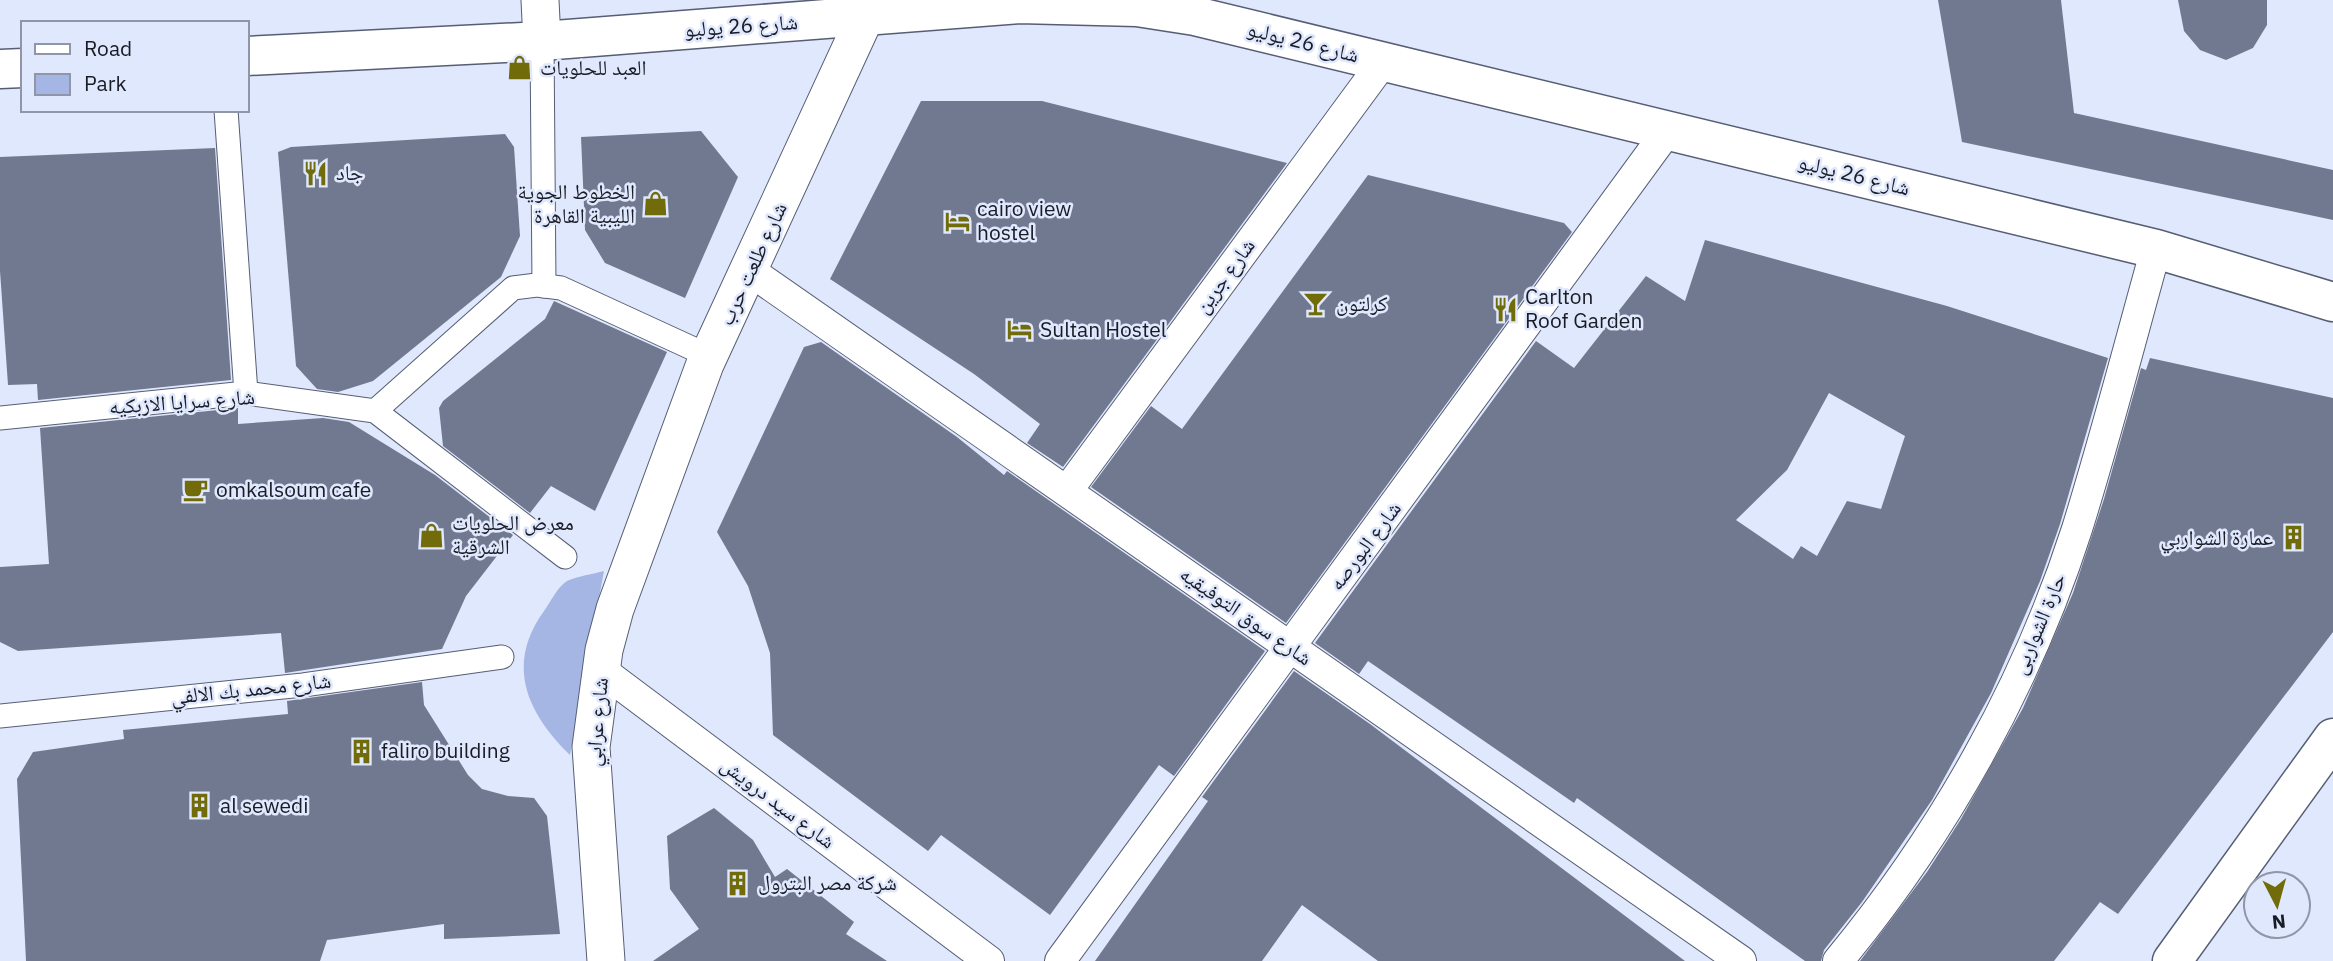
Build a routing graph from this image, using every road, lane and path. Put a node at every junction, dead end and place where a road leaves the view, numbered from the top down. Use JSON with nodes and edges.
{"nodes":[{"id":1,"x":540,"y":0,"type":"edge"},
{"id":2,"x":968,"y":4,"type":"edge"},
{"id":3,"x":870,"y":8,"type":"edge"},
{"id":4,"x":542,"y":41,"type":"junction"},
{"id":5,"x":248,"y":56,"type":"edge"},
{"id":6,"x":1383,"y":62,"type":"junction"},
{"id":7,"x":21,"y":68,"type":"edge"},
{"id":8,"x":0,"y":69,"type":"edge"},
{"id":9,"x":226,"y":112,"type":"edge"},
{"id":10,"x":1668,"y":130,"type":"junction"},
{"id":11,"x":2156,"y":249,"type":"junction"},
{"id":12,"x":750,"y":271,"type":"junction"},
{"id":13,"x":544,"y":286,"type":"junction"},
{"id":14,"x":2333,"y":302,"type":"edge"},
{"id":15,"x":709,"y":356,"type":"junction"},
{"id":16,"x":246,"y":393,"type":"junction"},
{"id":17,"x":375,"y":411,"type":"junction"},
{"id":18,"x":0,"y":418,"type":"edge"},
{"id":19,"x":1066,"y":491,"type":"junction"},
{"id":20,"x":645,"y":532,"type":"joint"},
{"id":21,"x":565,"y":557,"type":"dead end"},
{"id":22,"x":1290,"y":646,"type":"junction"},
{"id":23,"x":502,"y":657,"type":"dead end"},
{"id":24,"x":601,"y":670,"type":"junction"},
{"id":25,"x":0,"y":716,"type":"edge"},
{"id":26,"x":2333,"y":738,"type":"edge"},
{"id":27,"x":606,"y":961,"type":"edge"},
{"id":28,"x":989,"y":961,"type":"edge"},
{"id":29,"x":1060,"y":961,"type":"edge"},
{"id":30,"x":1741,"y":961,"type":"edge"},
{"id":31,"x":1838,"y":961,"type":"edge"},
{"id":32,"x":2172,"y":961,"type":"edge"}],
"edges":[{"from":1,"to":4,"type":"street"},
{"from":2,"to":3,"type":"main road","name":"شارع 26 يوليو"},
{"from":2,"to":6,"type":"main road","name":"شارع 26 يوليو"},
{"from":3,"to":4,"type":"main road","name":"شارع 26 يوليو"},
{"from":3,"to":12,"type":"street","name":"شارع طلعت حرب"},
{"from":4,"to":5,"type":"main road","name":"شارع 26 يوليو"},
{"from":4,"to":13,"type":"street"},
{"from":6,"to":10,"type":"main road","name":"شارع 26 يوليو"},
{"from":6,"to":19,"type":"street","name":"شارع جرين"},
{"from":7,"to":8,"type":"main road"},
{"from":9,"to":16,"type":"street"},
{"from":10,"to":11,"type":"main road","name":"شارع 26 يوليو"},
{"from":10,"to":22,"type":"street","name":"شارع البورصه"},
{"from":11,"to":14,"type":"main road","name":"شارع 26 يوليو"},
{"from":11,"to":31,"type":"street","name":"حارة الشواربى"},
{"from":12,"to":15,"type":"street","name":"شارع طلعت حرب"},
{"from":12,"to":19,"type":"street","name":"شارع سوق التوفيقيه"},
{"from":13,"to":15,"type":"street"},
{"from":13,"to":17,"type":"street"},
{"from":15,"to":20,"type":"street","name":"شارع طلعت حرب"},
{"from":16,"to":17,"type":"street","name":"شارع سرايا الازبكيه"},
{"from":16,"to":18,"type":"street","name":"شارع سرايا الازبكيه"},
{"from":17,"to":21,"type":"street","name":"شارع سرايا الازبكيه"},
{"from":19,"to":22,"type":"street","name":"شارع سوق التوفيقيه"},
{"from":20,"to":24,"type":"street","name":"شارع عرابي"},
{"from":22,"to":29,"type":"street","name":"شارع البورصه"},
{"from":22,"to":30,"type":"street","name":"شارع سوق التوفيقيه"},
{"from":23,"to":25,"type":"street","name":"شارع محمد بك الالفي"},
{"from":24,"to":27,"type":"street","name":"شارع عرابي"},
{"from":24,"to":28,"type":"street","name":"شارع سيد درويش"},
{"from":26,"to":32,"type":"main road"}]}
